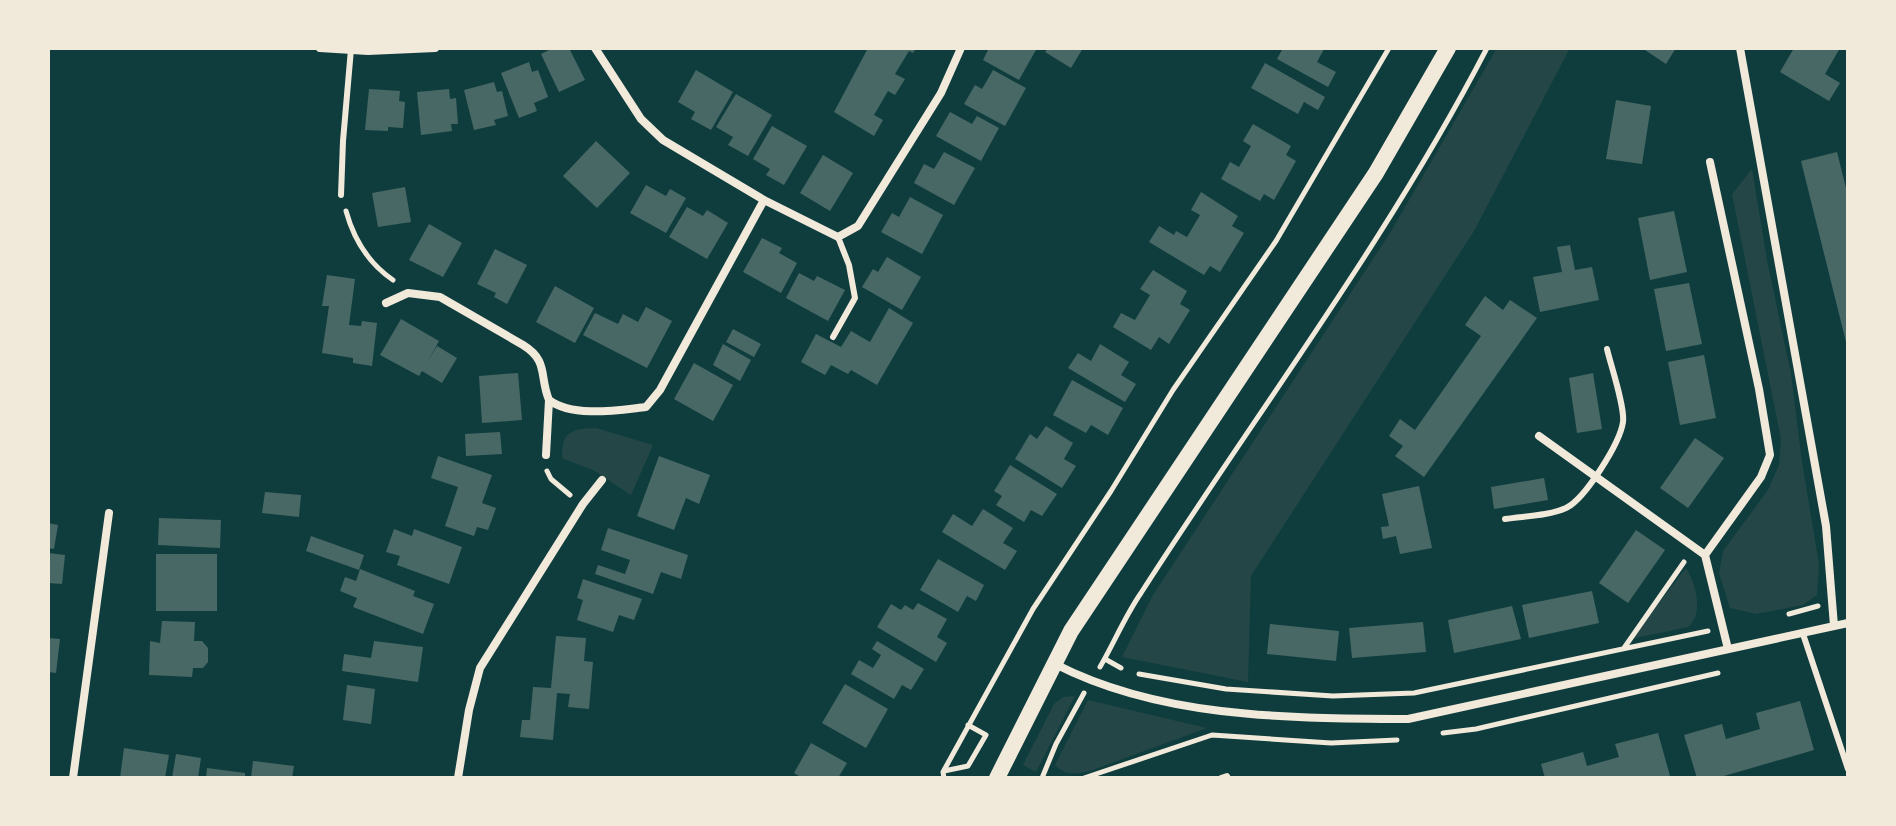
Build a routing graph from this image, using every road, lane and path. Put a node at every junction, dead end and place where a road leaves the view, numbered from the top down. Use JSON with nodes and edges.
{"nodes":[{"id":1,"x":320,"y":48,"type":"edge"},
{"id":2,"x":435,"y":48,"type":"edge"},
{"id":3,"x":595,"y":48,"type":"edge"},
{"id":4,"x":961,"y":48,"type":"edge"},
{"id":5,"x":1389,"y":48,"type":"edge"},
{"id":6,"x":1448,"y":48,"type":"edge"},
{"id":7,"x":1487,"y":48,"type":"edge"},
{"id":8,"x":1740,"y":48,"type":"edge"},
{"id":9,"x":351,"y":49,"type":"edge"},
{"id":10,"x":368,"y":50,"type":"edge"},
{"id":11,"x":1710,"y":162,"type":"dead end"},
{"id":12,"x":341,"y":195,"type":"joint"},
{"id":13,"x":764,"y":200,"type":"junction"},
{"id":14,"x":838,"y":237,"type":"junction"},
{"id":15,"x":408,"y":293,"type":"junction"},
{"id":16,"x":386,"y":303,"type":"dead end"},
{"id":17,"x":833,"y":337,"type":"dead end"},
{"id":18,"x":1607,"y":349,"type":"dead end"},
{"id":19,"x":549,"y":400,"type":"junction"},
{"id":20,"x":1539,"y":436,"type":"dead end"},
{"id":21,"x":546,"y":455,"type":"joint"},
{"id":22,"x":1596,"y":477,"type":"junction"},
{"id":23,"x":602,"y":480,"type":"dead end"},
{"id":24,"x":583,"y":504,"type":"junction"},
{"id":25,"x":109,"y":513,"type":"dead end"},
{"id":26,"x":1505,"y":519,"type":"dead end"},
{"id":27,"x":1695,"y":548,"type":"junction"},
{"id":28,"x":1705,"y":555,"type":"junction"},
{"id":29,"x":1833,"y":602,"type":"junction"},
{"id":30,"x":1778,"y":617,"type":"dead end"},
{"id":31,"x":1848,"y":623,"type":"edge"},
{"id":32,"x":1834,"y":626,"type":"junction"},
{"id":33,"x":1723,"y":629,"type":"junction"},
{"id":34,"x":1803,"y":634,"type":"junction"},
{"id":35,"x":1624,"y":648,"type":"junction"},
{"id":36,"x":1728,"y":649,"type":"junction"},
{"id":37,"x":1105,"y":659,"type":"junction"},
{"id":38,"x":1055,"y":664,"type":"junction"},
{"id":39,"x":1091,"y":682,"type":"junction"},
{"id":40,"x":968,"y":725,"type":"junction"},
{"id":41,"x":1848,"y":769,"type":"edge"},
{"id":42,"x":944,"y":775,"type":"edge"},
{"id":43,"x":73,"y":778,"type":"edge"},
{"id":44,"x":458,"y":778,"type":"edge"},
{"id":45,"x":997,"y":778,"type":"edge"},
{"id":46,"x":1042,"y":778,"type":"edge"},
{"id":47,"x":1221,"y":778,"type":"edge"},
{"id":48,"x":1228,"y":778,"type":"edge"}],
"edges":[{"from":1,"to":9,"type":"street"},
{"from":2,"to":10,"type":"street"},
{"from":3,"to":13,"type":"street"},
{"from":4,"to":14,"type":"street"},
{"from":5,"to":40,"type":"path"},
{"from":6,"to":38,"type":"main road"},
{"from":7,"to":37,"type":"path"},
{"from":8,"to":29,"type":"street"},
{"from":9,"to":10,"type":"street"},
{"from":9,"to":12,"type":"lane"},
{"from":11,"to":28,"type":"street"},
{"from":12,"to":15,"type":"path"},
{"from":13,"to":14,"type":"street"},
{"from":13,"to":19,"type":"street"},
{"from":14,"to":17,"type":"lane"},
{"from":15,"to":16,"type":"street"},
{"from":15,"to":19,"type":"street"},
{"from":18,"to":22,"type":"lane"},
{"from":19,"to":21,"type":"street"},
{"from":20,"to":22,"type":"street"},
{"from":21,"to":24,"type":"path"},
{"from":22,"to":26,"type":"lane"},
{"from":22,"to":27,"type":"street"},
{"from":23,"to":24,"type":"street"},
{"from":24,"to":44,"type":"street"},
{"from":25,"to":43,"type":"street"},
{"from":27,"to":28,"type":"street"},
{"from":27,"to":35,"type":"path"},
{"from":28,"to":33,"type":"street"},
{"from":29,"to":30,"type":"path"},
{"from":29,"to":32,"type":"street"},
{"from":31,"to":32,"type":"street"},
{"from":32,"to":34,"type":"street"},
{"from":33,"to":35,"type":"path"},
{"from":33,"to":36,"type":"street"},
{"from":34,"to":36,"type":"street"},
{"from":34,"to":41,"type":"lane"},
{"from":35,"to":37,"type":"path"},
{"from":36,"to":39,"type":"street"},
{"from":37,"to":39,"type":"path"},
{"from":38,"to":39,"type":"street"},
{"from":38,"to":45,"type":"main road"},
{"from":39,"to":46,"type":"path"},
{"from":40,"to":42,"type":"path"},
{"from":40,"to":42,"type":"path"},
{"from":47,"to":48,"type":"lane"}]}
